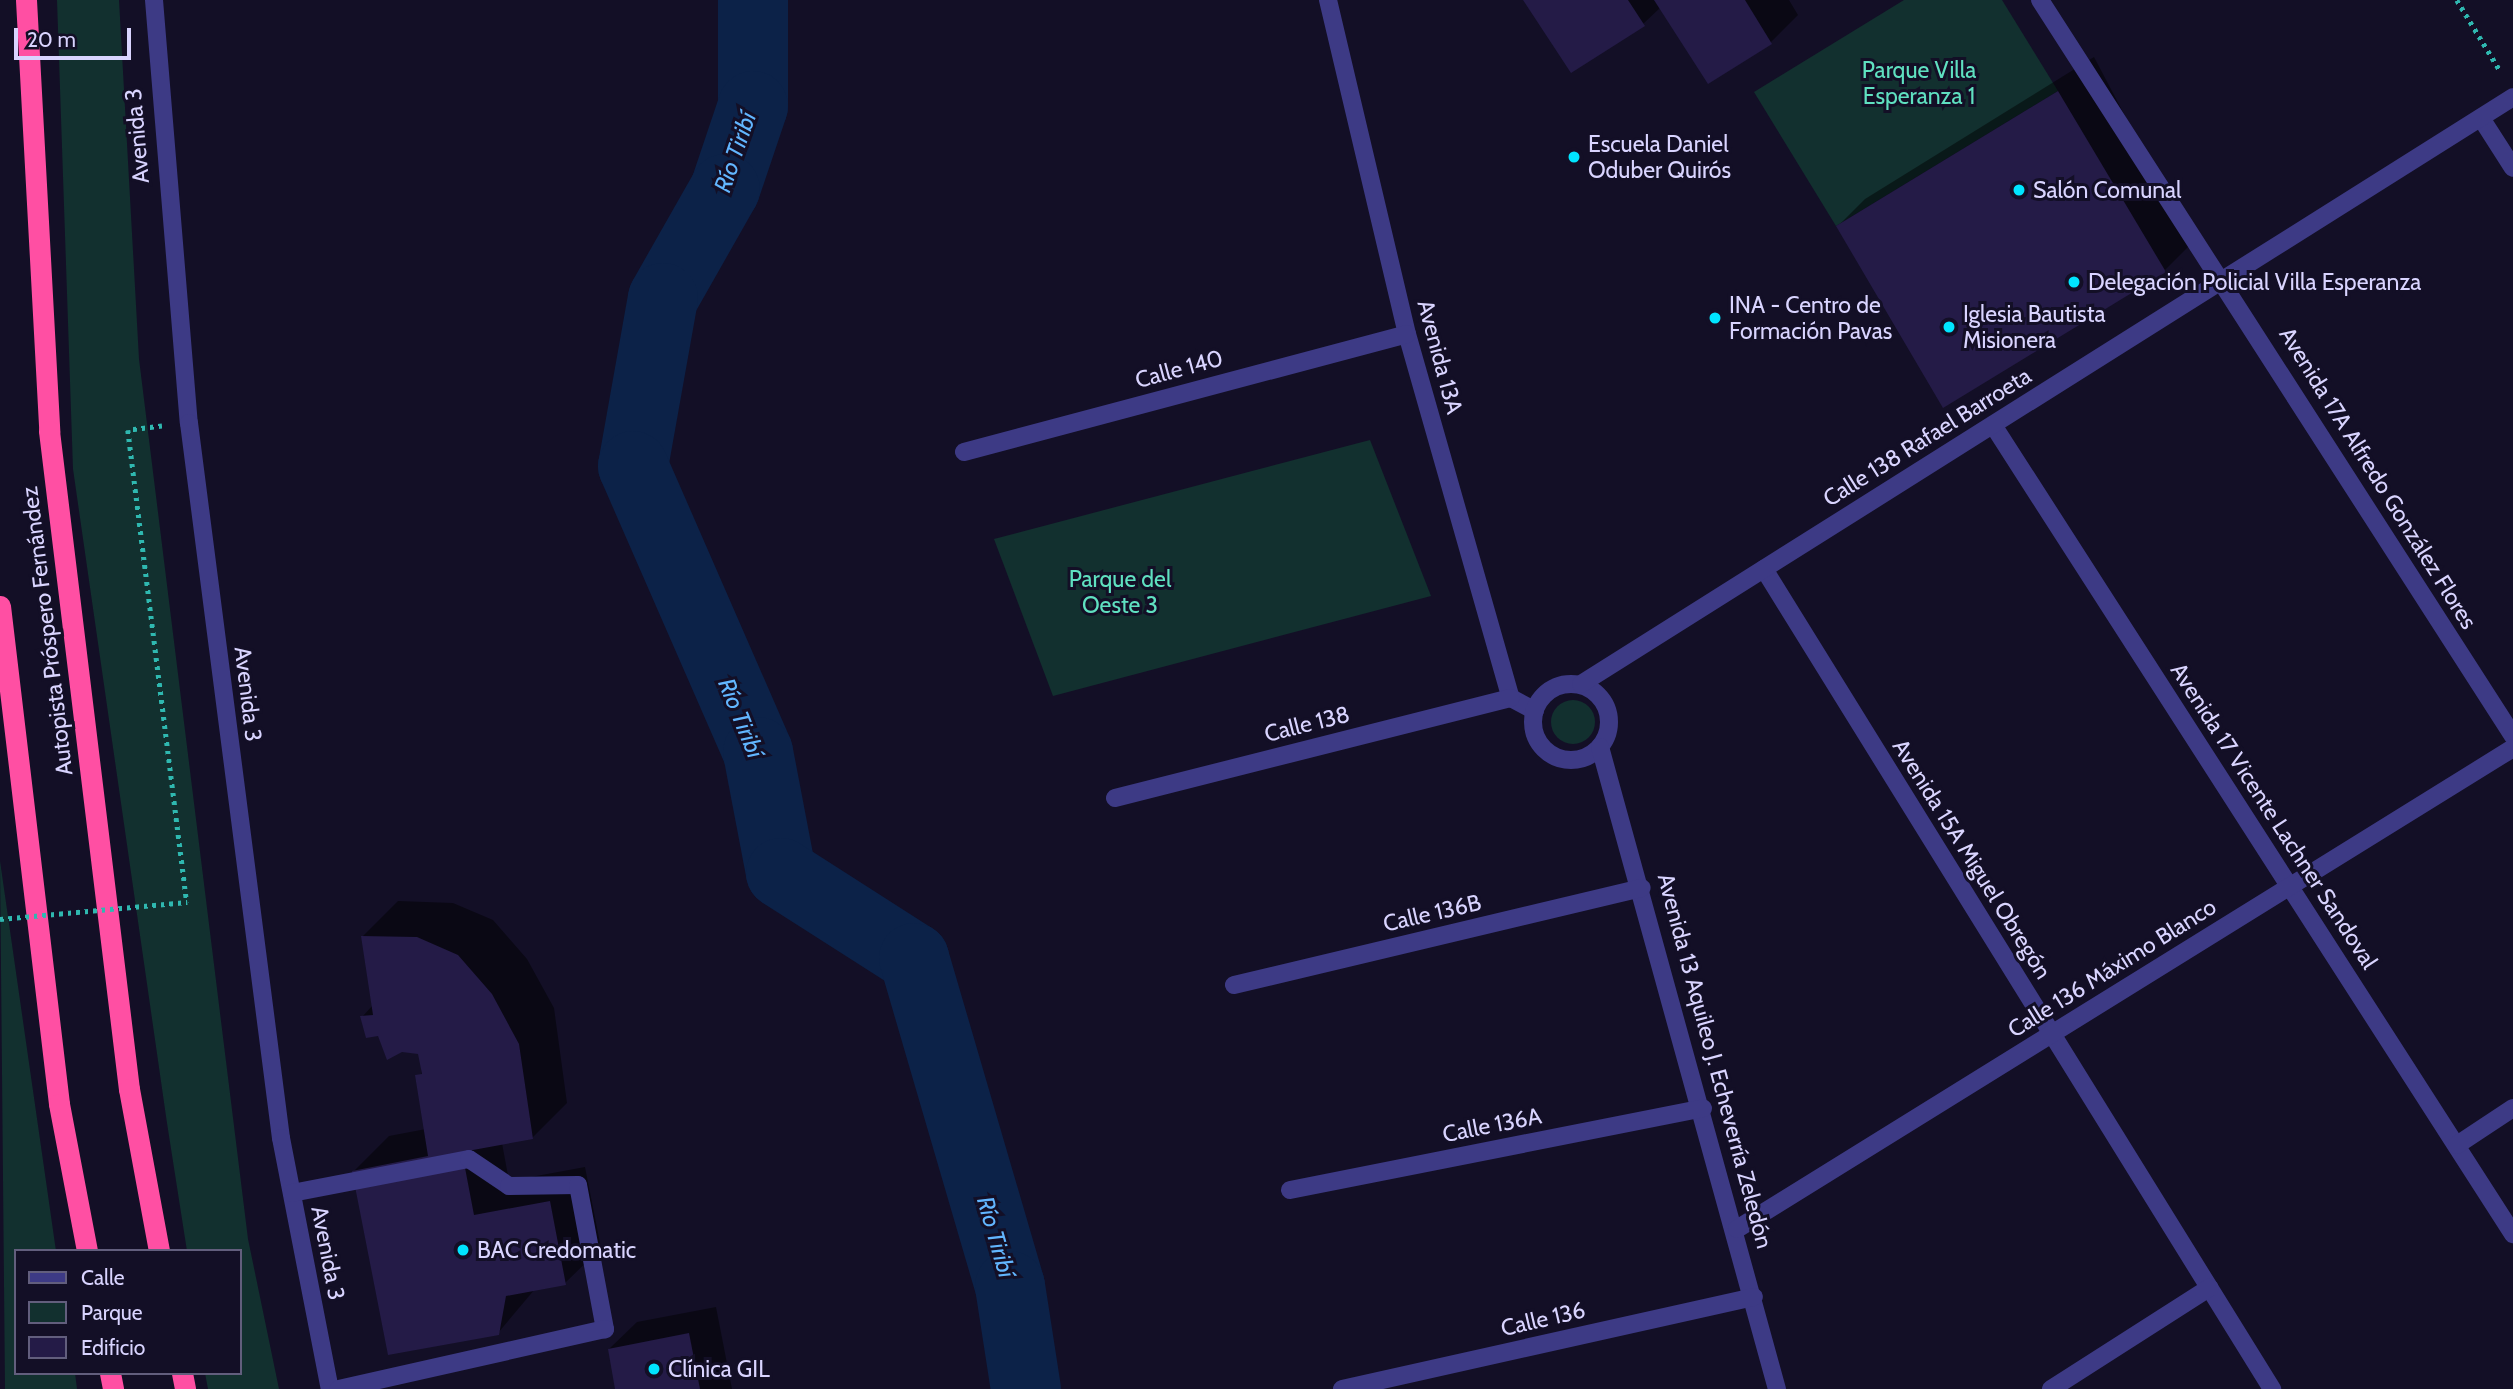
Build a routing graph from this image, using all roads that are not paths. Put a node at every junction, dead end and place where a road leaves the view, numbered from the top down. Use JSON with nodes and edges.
{"nodes":[{"id":1,"x":26,"y":0,"type":"edge"},
{"id":2,"x":154,"y":0,"type":"edge"},
{"id":3,"x":1328,"y":0,"type":"edge"},
{"id":4,"x":2040,"y":0,"type":"edge"},
{"id":5,"x":2513,"y":97,"type":"edge"},
{"id":6,"x":2481,"y":118,"type":"junction"},
{"id":7,"x":2513,"y":168,"type":"edge"},
{"id":8,"x":2223,"y":280,"type":"junction"},
{"id":9,"x":1407,"y":334,"type":"junction"},
{"id":10,"x":1993,"y":425,"type":"junction"},
{"id":11,"x":964,"y":452,"type":"dead end"},
{"id":12,"x":1764,"y":569,"type":"junction"},
{"id":13,"x":0,"y":606,"type":"edge"},
{"id":14,"x":1581,"y":684,"type":"junction"},
{"id":15,"x":1511,"y":698,"type":"junction"},
{"id":16,"x":1535,"y":711,"type":"junction"},
{"id":17,"x":2513,"y":736,"type":"edge"},
{"id":18,"x":1600,"y":747,"type":"junction"},
{"id":19,"x":2513,"y":748,"type":"edge"},
{"id":20,"x":1115,"y":798,"type":"dead end"},
{"id":21,"x":2291,"y":886,"type":"junction"},
{"id":22,"x":1642,"y":888,"type":"junction"},
{"id":23,"x":1234,"y":985,"type":"dead end"},
{"id":24,"x":2051,"y":1034,"type":"junction"},
{"id":25,"x":1703,"y":1108,"type":"junction"},
{"id":26,"x":2513,"y":1108,"type":"edge"},
{"id":27,"x":2457,"y":1145,"type":"junction"},
{"id":28,"x":1290,"y":1190,"type":"dead end"},
{"id":29,"x":292,"y":1193,"type":"junction"},
{"id":30,"x":1737,"y":1229,"type":"junction"},
{"id":31,"x":2513,"y":1234,"type":"edge"},
{"id":32,"x":87,"y":1249,"type":"edge"},
{"id":33,"x":159,"y":1249,"type":"edge"},
{"id":34,"x":2209,"y":1288,"type":"junction"},
{"id":35,"x":1754,"y":1297,"type":"junction"},
{"id":36,"x":330,"y":1389,"type":"edge"},
{"id":37,"x":339,"y":1389,"type":"edge"},
{"id":38,"x":1342,"y":1389,"type":"edge"},
{"id":39,"x":1777,"y":1389,"type":"edge"},
{"id":40,"x":2051,"y":1389,"type":"edge"},
{"id":41,"x":2272,"y":1389,"type":"edge"}],
"edges":[{"from":1,"to":33,"type":"highway","name":"Autopista Próspero Fernández"},
{"from":2,"to":29,"type":"street","name":"Avenida 3"},
{"from":3,"to":9,"type":"street","name":"Avenida 13A"},
{"from":4,"to":8,"type":"street","name":"Avenida 17A Alfredo González Flores"},
{"from":5,"to":6,"type":"street","name":"Calle 138 Rafael Barroeta"},
{"from":6,"to":7,"type":"street"},
{"from":6,"to":8,"type":"street","name":"Calle 138 Rafael Barroeta"},
{"from":8,"to":10,"type":"street","name":"Calle 138 Rafael Barroeta"},
{"from":8,"to":17,"type":"street","name":"Avenida 17A Alfredo González Flores"},
{"from":9,"to":11,"type":"street","name":"Calle 140"},
{"from":9,"to":15,"type":"street","name":"Avenida 13A"},
{"from":10,"to":12,"type":"street","name":"Calle 138 Rafael Barroeta"},
{"from":10,"to":21,"type":"street","name":"Avenida 17 Vicente Lachner Sandoval"},
{"from":12,"to":14,"type":"street","name":"Calle 138 Rafael Barroeta"},
{"from":12,"to":24,"type":"street","name":"Avenida 15A Miguel Obregón"},
{"from":13,"to":32,"type":"highway","name":"Autopista Próspero Fernández"},
{"from":14,"to":16,"type":"street"},
{"from":14,"to":18,"type":"street"},
{"from":15,"to":16,"type":"street"},
{"from":15,"to":20,"type":"street","name":"Calle 138"},
{"from":16,"to":18,"type":"street"},
{"from":18,"to":22,"type":"street","name":"Avenida 13 Aquileo J. Echeverría Zeledón"},
{"from":19,"to":21,"type":"street","name":"Calle 136 Máximo Blanco"},
{"from":21,"to":24,"type":"street","name":"Calle 136 Máximo Blanco"},
{"from":21,"to":27,"type":"street","name":"Avenida 17 Vicente Lachner Sandoval"},
{"from":22,"to":23,"type":"street","name":"Calle 136B"},
{"from":22,"to":25,"type":"street","name":"Avenida 13 Aquileo J. Echeverría Zeledón"},
{"from":24,"to":30,"type":"street","name":"Calle 136 Máximo Blanco"},
{"from":24,"to":34,"type":"street","name":"Avenida 15A Miguel Obregón"},
{"from":25,"to":28,"type":"street","name":"Calle 136A"},
{"from":25,"to":30,"type":"street","name":"Avenida 13 Aquileo J. Echeverría Zeledón"},
{"from":26,"to":27,"type":"street"},
{"from":27,"to":31,"type":"street","name":"Avenida 17 Vicente Lachner Sandoval"},
{"from":29,"to":36,"type":"street","name":"Avenida 3"},
{"from":29,"to":37,"type":"street"},
{"from":30,"to":35,"type":"street","name":"Avenida 13 Aquileo J. Echeverría Zeledón"},
{"from":34,"to":40,"type":"street"},
{"from":34,"to":41,"type":"street","name":"Avenida 15A Miguel Obregón"},
{"from":35,"to":38,"type":"street","name":"Calle 136"},
{"from":35,"to":39,"type":"street","name":"Avenida 13 Aquileo J. Echeverría Zeledón"}]}
